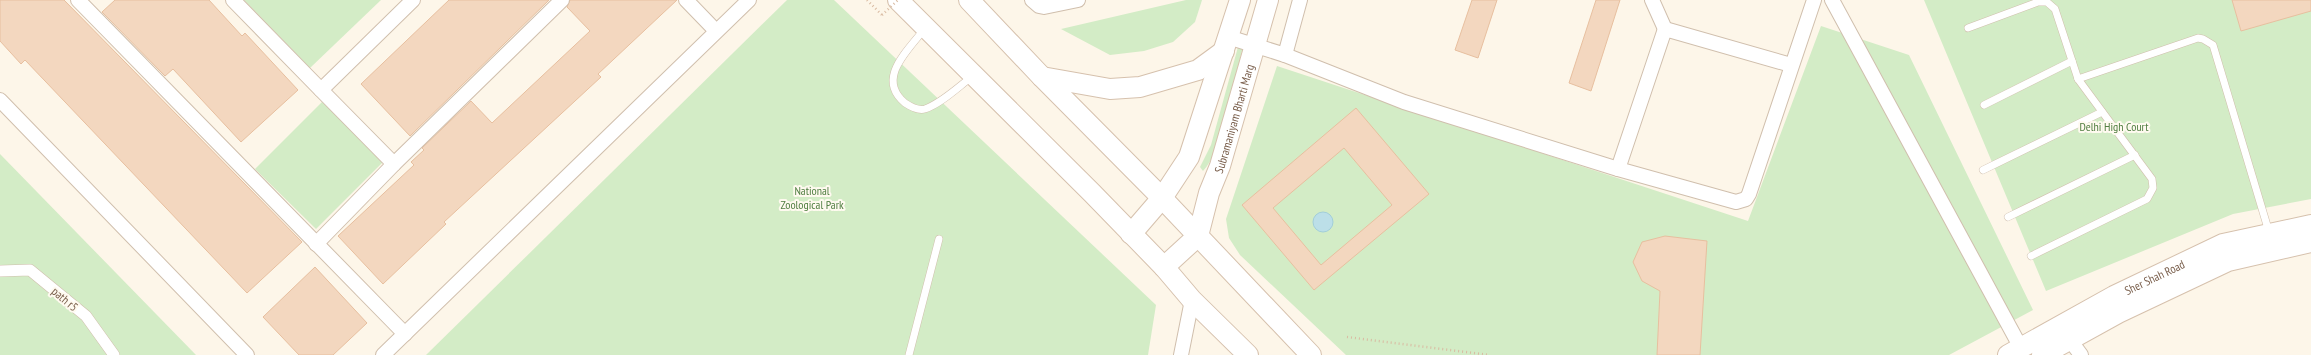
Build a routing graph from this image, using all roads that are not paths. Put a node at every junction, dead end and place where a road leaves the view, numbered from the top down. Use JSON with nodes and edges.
{"nodes":[{"id":1,"x":78,"y":0,"type":"edge"},
{"id":2,"x":233,"y":0,"type":"edge"},
{"id":3,"x":413,"y":0,"type":"edge"},
{"id":4,"x":562,"y":0,"type":"edge"},
{"id":5,"x":686,"y":0,"type":"edge"},
{"id":6,"x":749,"y":0,"type":"edge"},
{"id":7,"x":898,"y":0,"type":"edge"},
{"id":8,"x":969,"y":0,"type":"edge"},
{"id":9,"x":1032,"y":0,"type":"edge"},
{"id":10,"x":1078,"y":0,"type":"edge"},
{"id":11,"x":1240,"y":0,"type":"edge"},
{"id":12,"x":1268,"y":0,"type":"edge"},
{"id":13,"x":1300,"y":0,"type":"edge"},
{"id":14,"x":1652,"y":0,"type":"edge"},
{"id":15,"x":1814,"y":0,"type":"edge"},
{"id":16,"x":1832,"y":0,"type":"edge"},
{"id":17,"x":926,"y":28,"type":"junction"},
{"id":18,"x":1968,"y":28,"type":"dead end"},
{"id":19,"x":1665,"y":29,"type":"junction"},
{"id":20,"x":716,"y":31,"type":"junction"},
{"id":21,"x":1226,"y":44,"type":"junction"},
{"id":22,"x":1254,"y":45,"type":"junction"},
{"id":23,"x":1285,"y":55,"type":"junction"},
{"id":24,"x":2072,"y":62,"type":"junction"},
{"id":25,"x":1791,"y":64,"type":"junction"},
{"id":26,"x":973,"y":75,"type":"junction"},
{"id":27,"x":1042,"y":77,"type":"junction"},
{"id":28,"x":2078,"y":79,"type":"junction"},
{"id":29,"x":321,"y":90,"type":"junction"},
{"id":30,"x":0,"y":100,"type":"edge"},
{"id":31,"x":1984,"y":105,"type":"dead end"},
{"id":32,"x":2102,"y":112,"type":"junction"},
{"id":33,"x":2134,"y":155,"type":"junction"},
{"id":34,"x":394,"y":164,"type":"junction"},
{"id":35,"x":1618,"y":169,"type":"junction"},
{"id":36,"x":1983,"y":170,"type":"dead end"},
{"id":37,"x":1162,"y":198,"type":"junction"},
{"id":38,"x":2008,"y":216,"type":"dead end"},
{"id":39,"x":2311,"y":225,"type":"edge"},
{"id":40,"x":1131,"y":234,"type":"junction"},
{"id":41,"x":2269,"y":234,"type":"junction"},
{"id":42,"x":1198,"y":236,"type":"junction"},
{"id":43,"x":939,"y":239,"type":"dead end"},
{"id":44,"x":2311,"y":242,"type":"edge"},
{"id":45,"x":316,"y":244,"type":"junction"},
{"id":46,"x":2031,"y":256,"type":"dead end"},
{"id":47,"x":1164,"y":267,"type":"junction"},
{"id":48,"x":0,"y":271,"type":"edge"},
{"id":49,"x":1192,"y":300,"type":"junction"},
{"id":50,"x":405,"y":334,"type":"junction"},
{"id":51,"x":2075,"y":347,"type":"edge"},
{"id":52,"x":2014,"y":351,"type":"edge"},
{"id":53,"x":114,"y":355,"type":"edge"},
{"id":54,"x":248,"y":355,"type":"edge"},
{"id":55,"x":383,"y":355,"type":"edge"},
{"id":56,"x":909,"y":355,"type":"edge"},
{"id":57,"x":1181,"y":355,"type":"edge"},
{"id":58,"x":1248,"y":355,"type":"edge"},
{"id":59,"x":1311,"y":355,"type":"edge"},
{"id":60,"x":2042,"y":355,"type":"edge"}],
"edges":[{"from":1,"to":45,"type":"street"},
{"from":2,"to":29,"type":"street"},
{"from":3,"to":29,"type":"street"},
{"from":4,"to":34,"type":"street"},
{"from":5,"to":20,"type":"street"},
{"from":6,"to":20,"type":"street"},
{"from":7,"to":17,"type":"main road"},
{"from":8,"to":27,"type":"main road"},
{"from":9,"to":10,"type":"street"},
{"from":11,"to":21,"type":"main road"},
{"from":12,"to":22,"type":"main road","name":"Subramaniyam Bharti Marg"},
{"from":13,"to":23,"type":"street"},
{"from":14,"to":19,"type":"street"},
{"from":15,"to":25,"type":"street"},
{"from":16,"to":52,"type":"street"},
{"from":17,"to":26,"type":"main road"},
{"from":17,"to":26,"type":"lane"},
{"from":18,"to":24,"type":"lane"},
{"from":19,"to":25,"type":"street"},
{"from":19,"to":35,"type":"street"},
{"from":20,"to":50,"type":"street"},
{"from":21,"to":22,"type":"street"},
{"from":21,"to":27,"type":"main road"},
{"from":21,"to":37,"type":"main road"},
{"from":22,"to":23,"type":"street"},
{"from":22,"to":42,"type":"main road","name":"Subramaniyam Bharti Marg"},
{"from":23,"to":35,"type":"street"},
{"from":24,"to":28,"type":"lane"},
{"from":24,"to":31,"type":"lane"},
{"from":25,"to":35,"type":"street"},
{"from":26,"to":40,"type":"main road"},
{"from":27,"to":37,"type":"main road"},
{"from":28,"to":32,"type":"lane"},
{"from":28,"to":41,"type":"lane"},
{"from":29,"to":34,"type":"street"},
{"from":30,"to":54,"type":"street"},
{"from":32,"to":33,"type":"lane"},
{"from":32,"to":36,"type":"lane"},
{"from":33,"to":38,"type":"lane"},
{"from":33,"to":46,"type":"lane"},
{"from":34,"to":45,"type":"street"},
{"from":37,"to":40,"type":"main road"},
{"from":37,"to":42,"type":"main road"},
{"from":39,"to":41,"type":"main road","name":"Sher Shah Road"},
{"from":40,"to":47,"type":"main road"},
{"from":41,"to":52,"type":"main road","name":"Sher Shah Road"},
{"from":42,"to":47,"type":"main road"},
{"from":42,"to":59,"type":"main road"},
{"from":43,"to":56,"type":"lane"},
{"from":44,"to":51,"type":"main road","name":"Sher Shah Road"},
{"from":45,"to":50,"type":"street"},
{"from":47,"to":49,"type":"main road"},
{"from":48,"to":53,"type":"street","name":"path r5"},
{"from":49,"to":57,"type":"street"},
{"from":49,"to":58,"type":"main road"},
{"from":50,"to":55,"type":"street"},
{"from":51,"to":60,"type":"main road","name":"Sher Shah Road"}]}
